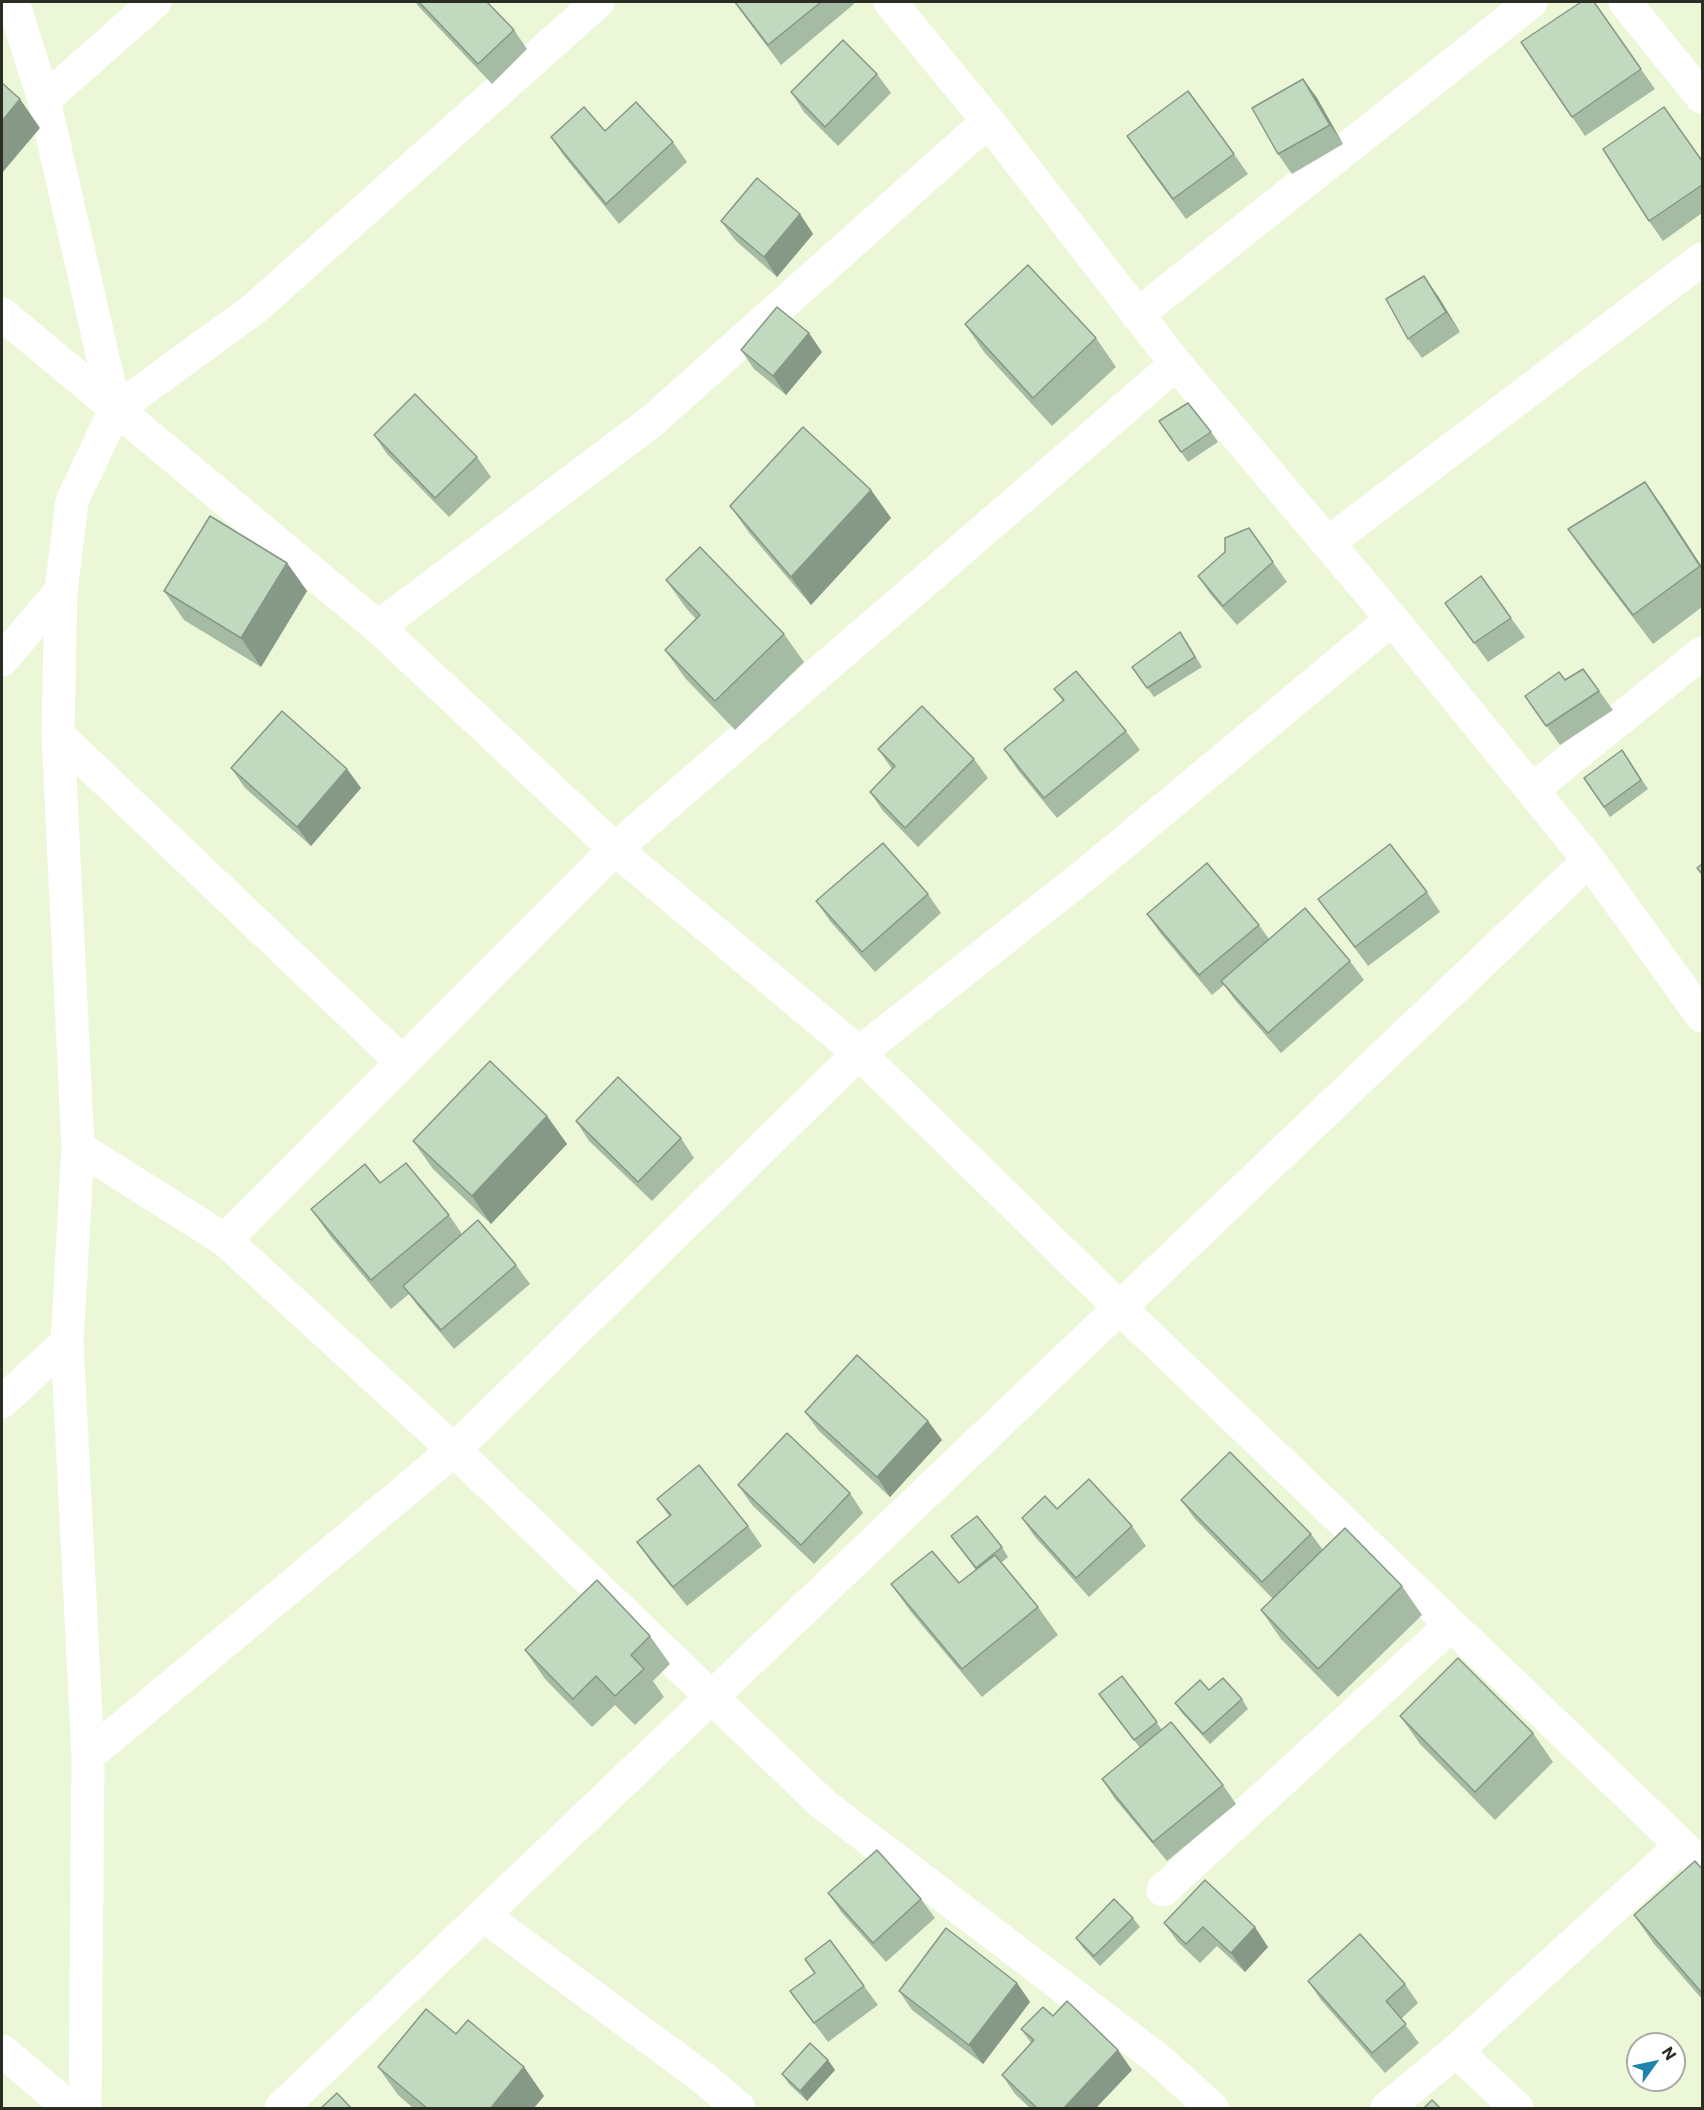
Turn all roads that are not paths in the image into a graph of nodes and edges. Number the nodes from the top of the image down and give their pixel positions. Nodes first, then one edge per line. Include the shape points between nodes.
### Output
1 (13, 2) edge
2 (154, 2) edge
3 (598, 2) edge
4 (890, 2) edge
5 (1530, 2) edge
6 (1625, 2) edge
7 (1702, 97) edge
8 (44, 100) junction
9 (988, 121) junction
10 (1702, 259) edge
11 (2, 315) edge
12 (1137, 315) junction
13 (1176, 364) junction
14 (115, 410) junction
15 (1328, 543) junction
16 (61, 591) junction
17 (1392, 619) junction
18 (378, 627) junction
19 (1702, 653) edge
20 (2, 660) edge
21 (58, 735) junction
22 (1532, 790) junction
23 (615, 849) junction
24 (1589, 860) junction
25 (1702, 1016) edge
26 (859, 1053) junction
27 (402, 1062) junction
28 (78, 1147) junction
29 (225, 1240) junction
30 (1120, 1308) junction
31 (67, 1342) junction
32 (2, 1402) edge
33 (454, 1450) junction
34 (1450, 1626) junction
35 (713, 1697) junction
36 (87, 1756) junction
37 (1692, 1855) edge
38 (1163, 1890) dead end
39 (484, 1916) junction
40 (2, 2051) edge
41 (1455, 2051) junction
42 (70, 2109) edge
43 (85, 2109) edge
44 (281, 2109) edge
45 (739, 2109) edge
46 (1212, 2109) edge
47 (1387, 2109) edge
48 (1518, 2109) edge

1 - 8 street
2 - 8 street
3 - 14 street via 254,309
4 - 9 street
5 - 12 street
6 - 7 street
8 - 14 street
9 - 12 street
9 - 18 street via 652,421
10 - 15 street
11 - 14 street
12 - 13 street
13 - 15 street
13 - 23 street
14 - 16 street via 72,501
14 - 18 street
15 - 17 street
16 - 20 street
16 - 21 street
17 - 22 street
17 - 26 street via 1091,870
18 - 23 street
19 - 22 street
21 - 27 street
21 - 28 street
22 - 24 street
23 - 26 street
23 - 27 street
24 - 25 street
24 - 30 street
26 - 30 street
26 - 33 street
27 - 29 street
28 - 29 street
28 - 31 street
29 - 33 street
30 - 34 street
30 - 35 street
31 - 32 street
31 - 36 street
33 - 35 street
33 - 36 street
34 - 37 street
34 - 38 street
35 - 39 street
35 - 46 street via 823,1804 1159,2060
36 - 43 street
37 - 41 street
39 - 44 street
39 - 45 street via 657,2043
40 - 42 street
41 - 47 street
41 - 48 street

